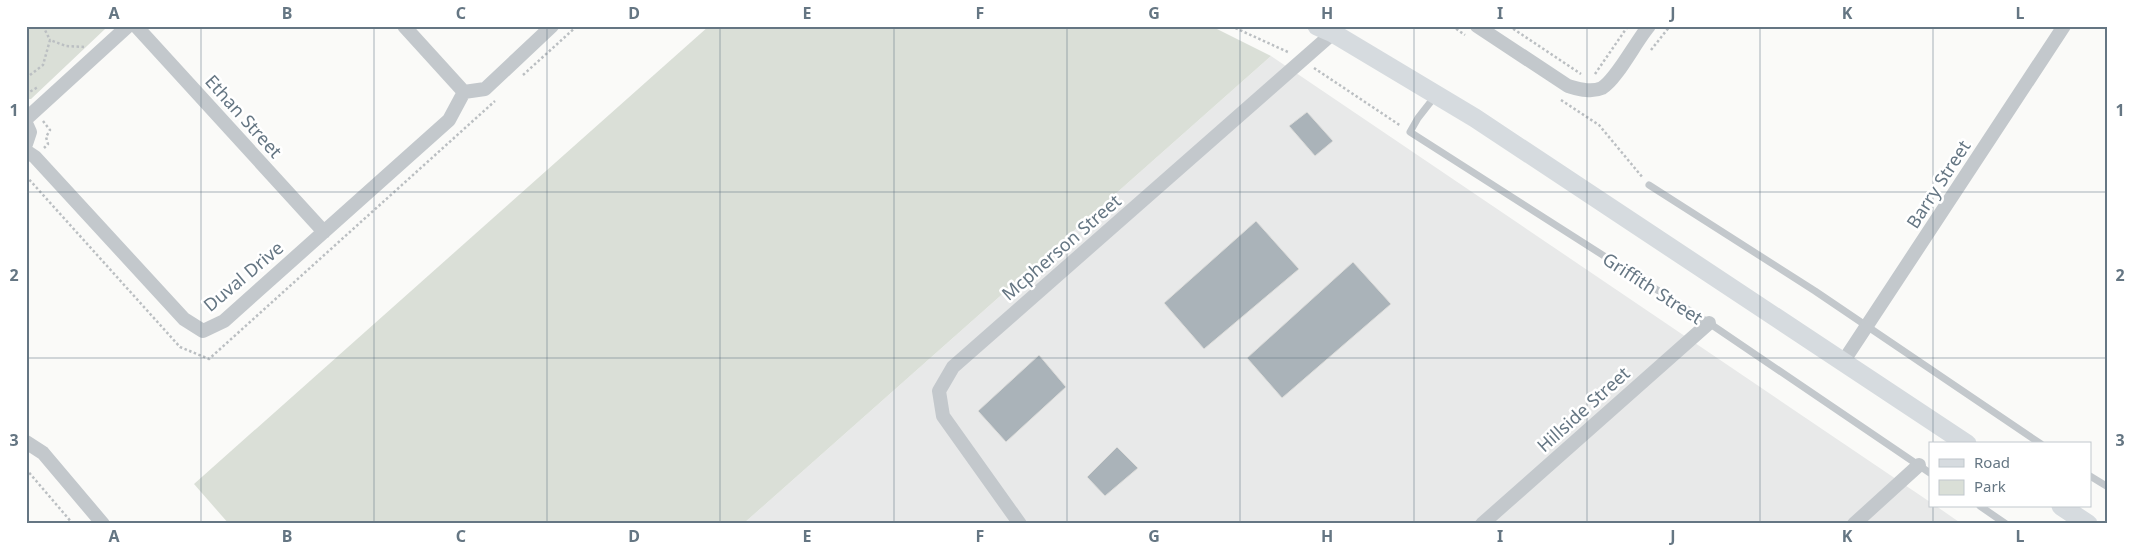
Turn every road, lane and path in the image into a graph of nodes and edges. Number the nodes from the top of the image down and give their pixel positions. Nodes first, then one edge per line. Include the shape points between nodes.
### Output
1 (43, 26) edge
2 (128, 26) edge
3 (136, 26) edge
4 (404, 26) edge
5 (552, 26) edge
6 (1231, 26) edge
7 (1477, 26) edge
8 (1509, 26) edge
9 (1628, 26) edge
10 (1649, 26) edge
11 (2064, 26) edge
12 (1325, 30) edge
13 (50, 40) junction
14 (84, 47) dead end
15 (1304, 59) junction
16 (26, 78) edge
17 (464, 92) junction
18 (1436, 95) junction
19 (26, 121) edge
20 (1599, 125) dead end
21 (1410, 132) junction
22 (26, 144) edge
23 (26, 151) edge
24 (1649, 184) joint
25 (324, 232) junction
26 (1708, 323) junction
27 (1867, 326) junction
28 (1843, 362) junction
29 (26, 442) edge
30 (1964, 442) edge
31 (2038, 442) edge
32 (26, 469) edge
33 (1925, 469) edge
34 (2092, 477) edge
35 (2108, 487) edge
36 (1983, 508) edge
37 (2064, 508) edge
38 (74, 524) edge
39 (103, 524) edge
40 (1020, 524) edge
41 (1482, 524) edge
42 (1854, 524) edge
43 (2006, 524) edge
44 (2088, 524) edge

1 - 13 path
2 - 19 street
3 - 25 street, Ethan Street
4 - 17 street
5 - 17 street via 486,89
6 - 15 path
7 - 10 street via 1562,83 1592,91 1602,88 1613,78
8 - 9 path via 1587,78 1595,74
11 - 27 street, Barry Street
12 - 15 street, Mcpherson Street
12 - 18 street
13 - 14 path via 71,47
13 - 16 path via 43,65
15 - 21 path via 1322,75
15 - 40 street, Mcpherson Street via 953,367 939,392 943,416
17 - 25 street, Duval Drive via 448,120
18 - 21 lane
18 - 28 street
19 - 22 street via 30,132
20 - 24 path
21 - 26 lane, Griffith Street
23 - 25 street, Duval Drive via 184,320 203,331 224,321
24 - 27 lane
26 - 33 lane, Griffith Street
26 - 41 street, Hillside Street
27 - 28 street, Barry Street
27 - 31 lane
28 - 30 street
29 - 39 street via 43,453
32 - 38 path
33 - 42 street
34 - 35 lane
36 - 43 lane
37 - 44 street

